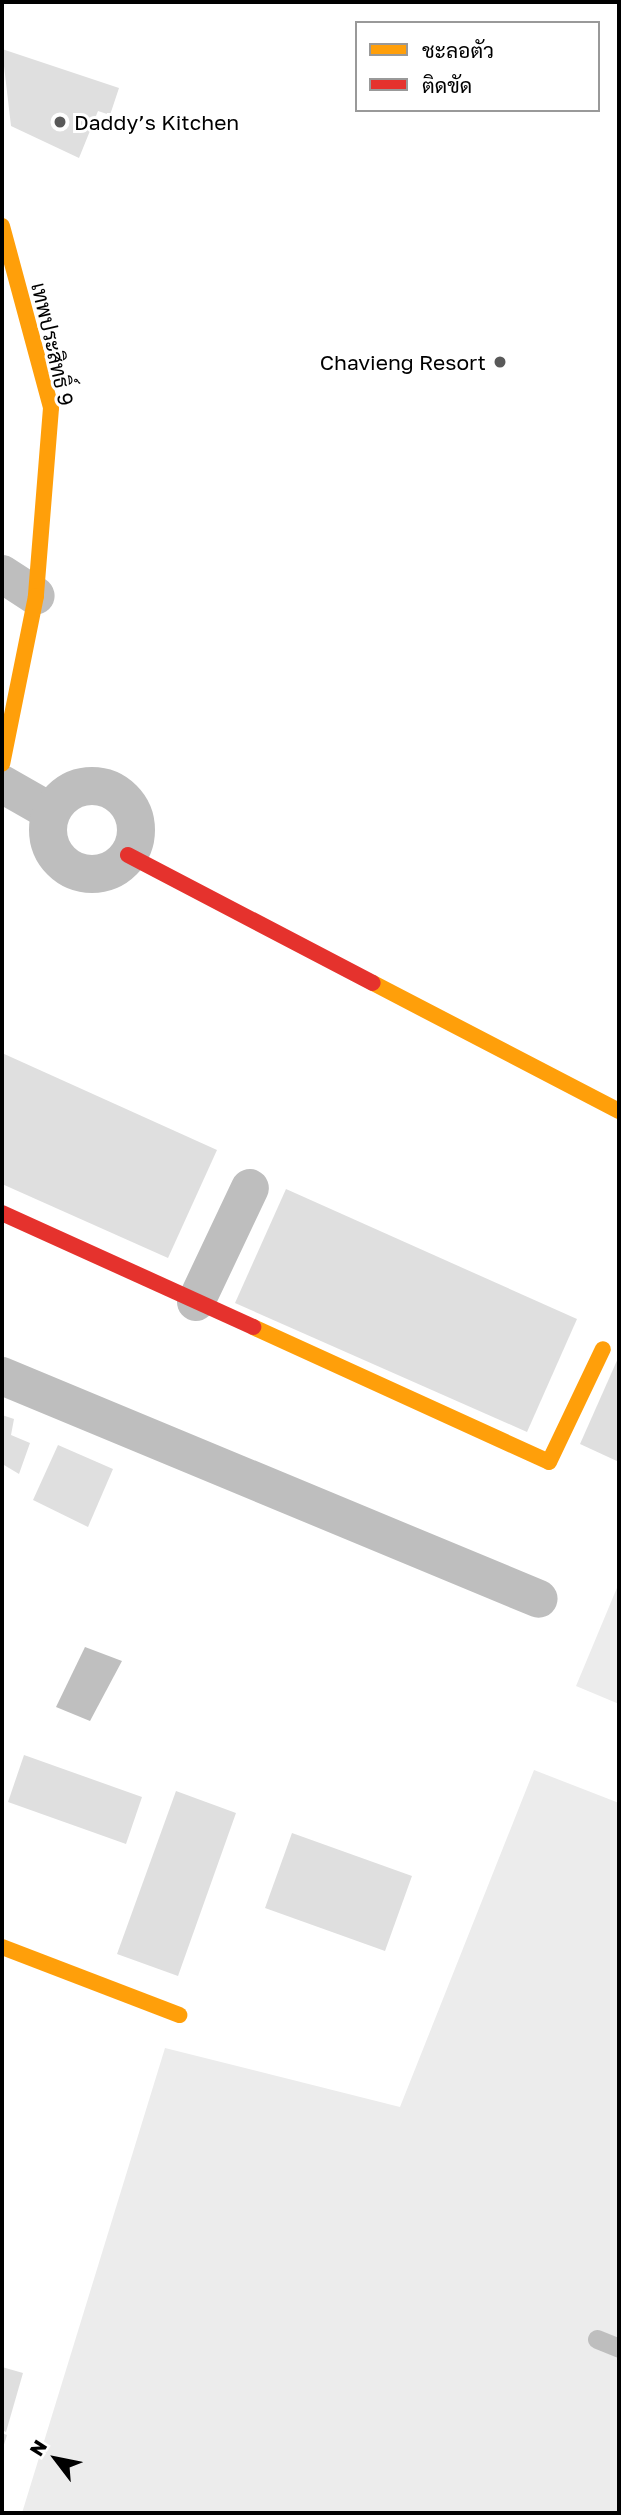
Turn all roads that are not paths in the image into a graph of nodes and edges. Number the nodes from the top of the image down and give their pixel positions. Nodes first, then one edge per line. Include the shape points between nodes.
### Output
1 (2, 226) edge
2 (2, 574) edge
3 (36, 596) junction
4 (9, 693) edge
5 (2, 764) edge
6 (2, 784) edge
7 (51, 812) junction
8 (128, 855) junction
9 (619, 1111) edge
10 (250, 1188) dead end
11 (2, 1213) edge
12 (196, 1302) junction
13 (603, 1349) dead end
14 (2, 1376) edge
15 (539, 1599) dead end
16 (2, 1947) edge
17 (179, 2015) dead end
18 (597, 2339) dead end
19 (619, 2348) edge

1 - 3 street, เทพประสิทธิ์ 9 via 51,408
2 - 3 street
3 - 4 street, เทพประสิทธิ์ 9
4 - 5 street, เทพประสิทธิ์ 9
6 - 7 street
7 - 8 street via 48,841 64,864 76,872 105,872
7 - 8 street via 70,791 99,786 113,790 133,812 135,834
8 - 9 street
10 - 12 street
11 - 12 street
12 - 13 street via 549,1462
14 - 15 street
16 - 17 street
18 - 19 lane

